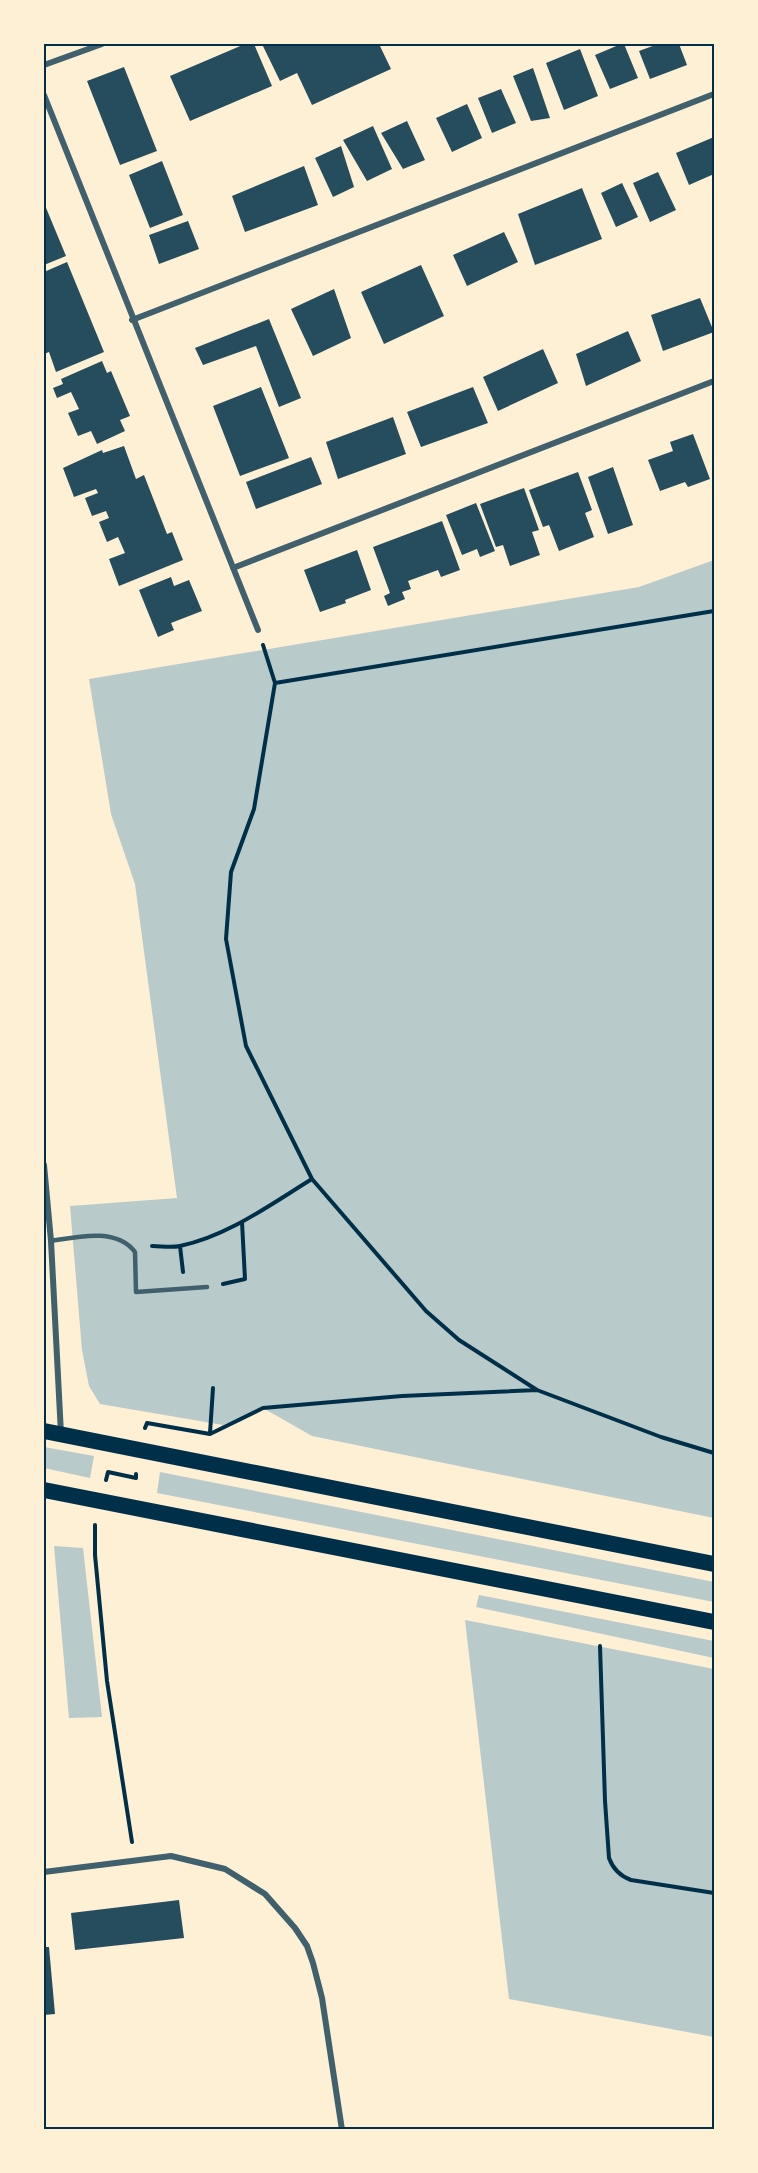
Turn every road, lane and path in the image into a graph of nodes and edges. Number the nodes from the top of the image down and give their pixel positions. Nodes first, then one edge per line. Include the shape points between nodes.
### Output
1 (102, 44) edge
2 (44, 65) edge
3 (714, 94) edge
4 (44, 95) edge
5 (132, 320) junction
6 (714, 381) edge
7 (233, 568) junction
8 (714, 611) edge
9 (258, 630) joint
10 (275, 683) junction
11 (44, 1164) edge
12 (312, 1179) junction
13 (242, 1222) junction
14 (51, 1241) junction
15 (130, 1245) junction
16 (180, 1246) junction
17 (207, 1287) joint
18 (186, 1288) junction
19 (213, 1388) dead end
20 (537, 1390) junction
21 (147, 1423) dead end
22 (44, 1431) edge
23 (210, 1434) junction
24 (61, 1435) junction
25 (714, 1453) edge
26 (44, 1490) edge
27 (100, 1501) junction
28 (714, 1564) edge
29 (714, 1622) edge
30 (600, 1647) dead end
31 (135, 1860) junction
32 (44, 1872) edge
33 (714, 1893) edge
34 (342, 2130) edge

1 - 2 street
3 - 5 street
4 - 5 street
5 - 7 street
6 - 7 street
7 - 9 street
8 - 10 path
9 - 10 path
10 - 12 path via 254,809 231,872 226,939 246,1046
11 - 14 street
12 - 13 path
12 - 20 path via 426,1311 459,1340
13 - 16 path
13 - 17 path via 245,1279
14 - 15 lane via 92,1236 110,1237
14 - 24 street
15 - 16 path
15 - 18 lane via 136,1259 136,1292
16 - 18 path
17 - 18 lane
19 - 23 path
20 - 23 path via 262,1408
20 - 25 path
21 - 23 path
22 - 24 highway
24 - 28 highway
26 - 27 highway
27 - 29 highway
27 - 31 path via 94,1530 107,1681
30 - 33 path via 605,1801 612,1865 631,1880
31 - 32 street
31 - 34 street via 171,1856 225,1869 265,1894 295,1928 310,1954 320,1985

